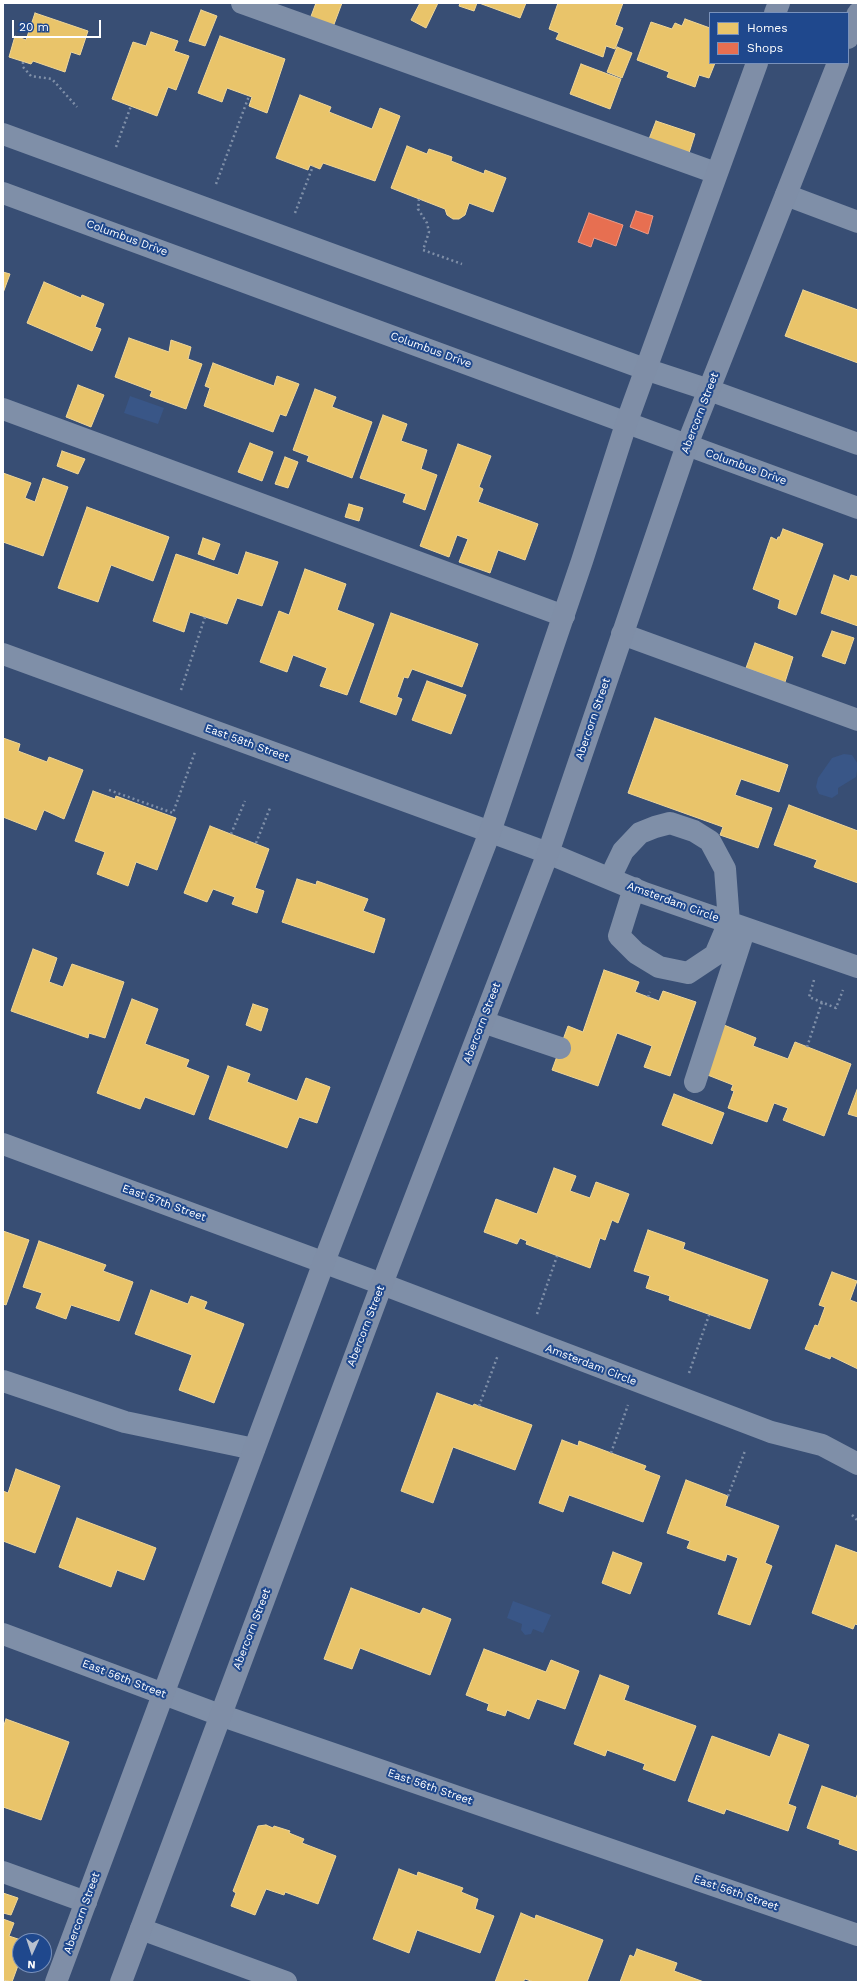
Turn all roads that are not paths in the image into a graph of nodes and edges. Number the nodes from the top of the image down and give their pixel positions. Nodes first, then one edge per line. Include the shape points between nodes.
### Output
1 (242, 3) edge
2 (858, 13) edge
3 (849, 36) edge
4 (757, 64) edge
5 (838, 64) edge
6 (3, 134) edge
7 (716, 173) junction
8 (3, 193) edge
9 (786, 195) junction
10 (858, 222) edge
11 (645, 369) junction
12 (709, 390) junction
13 (3, 409) edge
14 (627, 421) junction
15 (858, 444) edge
16 (687, 445) junction
17 (858, 508) edge
18 (564, 616) junction
19 (622, 634) junction
20 (3, 654) edge
21 (858, 720) edge
22 (490, 832) junction
23 (548, 853) junction
24 (610, 878) junction
25 (634, 888) junction
26 (737, 925) junction
27 (858, 968) edge
28 (483, 1022) junction
29 (560, 1048) dead end
30 (695, 1082) dead end
31 (3, 1144) edge
32 (324, 1262) junction
33 (382, 1284) junction
34 (3, 1381) edge
35 (254, 1449) junction
36 (858, 1464) edge
37 (3, 1634) edge
38 (162, 1694) junction
39 (220, 1715) junction
40 (3, 1872) edge
41 (86, 1902) junction
42 (141, 1929) junction
43 (858, 1935) edge
44 (56, 1982) edge
45 (121, 1982) edge
46 (286, 1982) edge

1 - 7 street
2 - 3 main road
4 - 7 main road, Abercorn Street
5 - 9 main road, Abercorn Street
6 - 11 street
7 - 11 main road, Abercorn Street
8 - 14 street, Columbus Drive
9 - 10 street
9 - 12 main road, Abercorn Street
11 - 12 street
11 - 14 main road, Abercorn Street
12 - 15 street
12 - 16 main road, Abercorn Street
13 - 18 street
14 - 16 street, Columbus Drive
14 - 18 main road, Abercorn Street
16 - 17 street, Columbus Drive
16 - 19 main road, Abercorn Street
18 - 22 main road, Abercorn Street
19 - 21 street
19 - 23 main road, Abercorn Street
20 - 22 street, East 58th Street
22 - 23 street, Amsterdam Circle
22 - 32 main road, Abercorn Street
23 - 24 street, Amsterdam Circle
23 - 28 main road, Abercorn Street
24 - 25 street, Amsterdam Circle
24 - 26 street via 623,851 640,833 670,823 694,831 710,841 725,868
25 - 26 street, Amsterdam Circle
25 - 26 street via 619,936 636,952 659,967 688,973 714,955
26 - 27 street, Amsterdam Circle
26 - 30 street
28 - 29 street
28 - 33 main road, Abercorn Street
31 - 32 street, East 57th Street
32 - 33 street, Amsterdam Circle
32 - 35 main road, Abercorn Street
33 - 36 street, Amsterdam Circle via 754,1426 822,1446
33 - 39 main road, Abercorn Street
34 - 35 street via 125,1422
35 - 38 main road, Abercorn Street
37 - 38 street, East 56th Street
38 - 39 street, East 56th Street
38 - 41 main road, Abercorn Street
39 - 42 main road, Abercorn Street
39 - 43 street, East 56th Street
40 - 41 street
41 - 44 main road, Abercorn Street
42 - 45 main road, Abercorn Street
42 - 46 street

